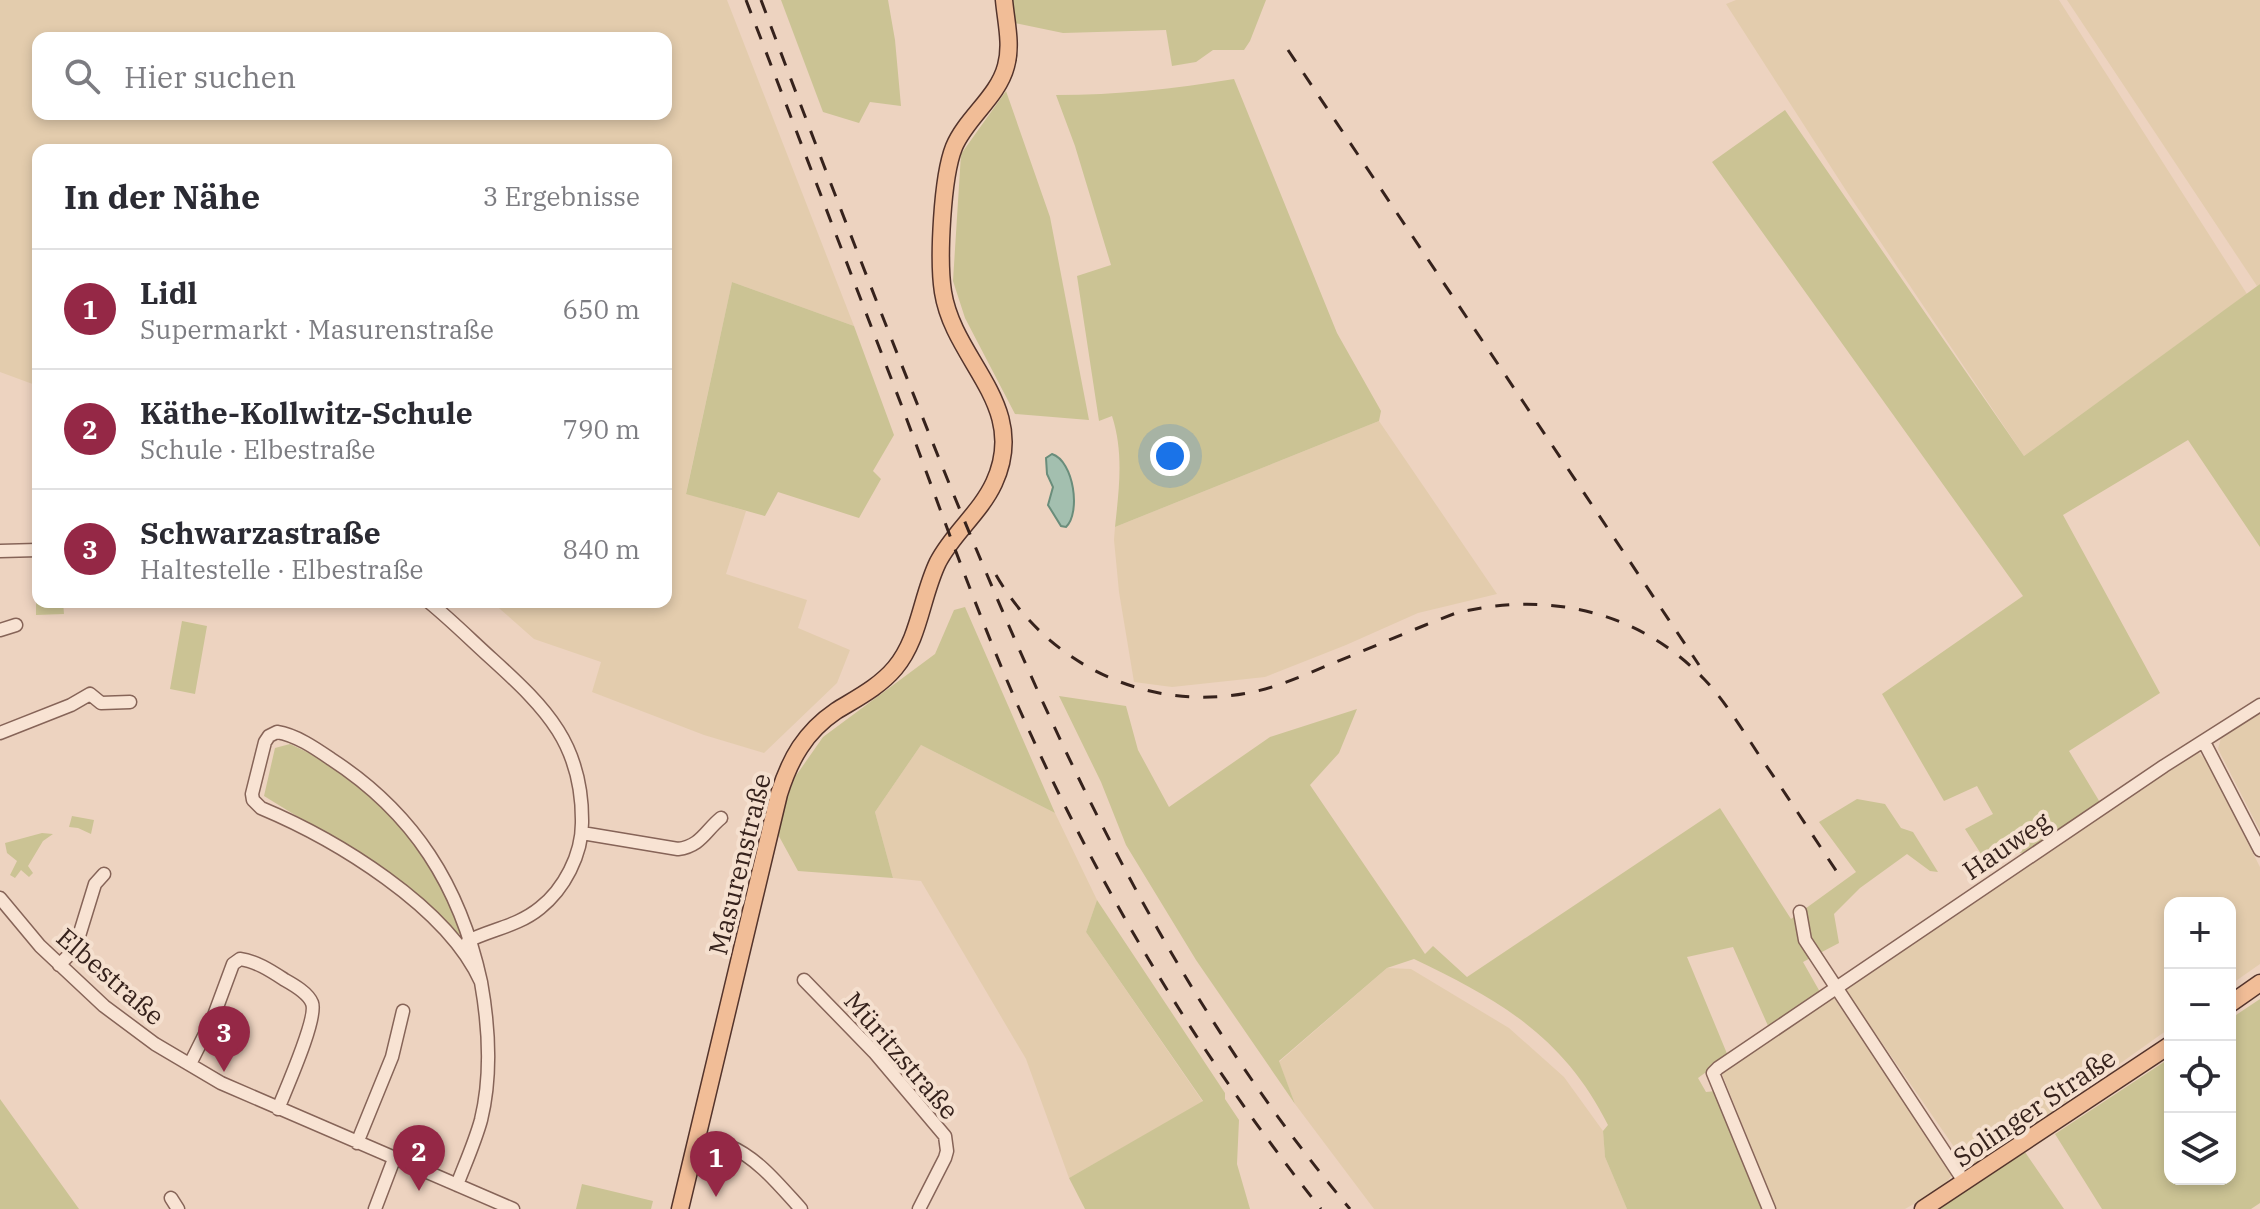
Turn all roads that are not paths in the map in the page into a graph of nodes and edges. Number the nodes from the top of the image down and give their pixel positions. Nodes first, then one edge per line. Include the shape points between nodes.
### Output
1 (1004, 0) edge
2 (32, 550) edge
3 (0, 551) edge
4 (436, 608) edge
5 (16, 625) dead end
6 (0, 630) edge
7 (130, 702) dead end
8 (2260, 705) edge
9 (0, 733) edge
10 (2204, 742) junction
11 (721, 818) dead end
12 (582, 833) junction
13 (2260, 850) edge
14 (104, 874) dead end
15 (0, 898) edge
16 (1800, 912) dead end
17 (472, 939) junction
18 (458, 946) junction
19 (59, 965) junction
20 (804, 980) dead end
21 (481, 982) junction
22 (2260, 983) edge
23 (1833, 987) junction
24 (2236, 1000) edge
25 (403, 1011) dead end
26 (2164, 1049) edge
27 (190, 1064) junction
28 (278, 1109) junction
29 (357, 1143) junction
30 (729, 1146) dead end
31 (394, 1159) junction
32 (1965, 1183) junction
33 (457, 1185) junction
34 (375, 1209) edge
35 (513, 1209) edge
36 (680, 1209) edge
37 (801, 1209) edge
38 (919, 1209) edge
39 (1769, 1209) edge
40 (1923, 1209) edge

1 - 36 main road, Masurenstraße via 1006,69 958,138 948,174 941,259 943,291 958,336 997,405 1003,431 1000,467 986,500 941,557 913,637 896,667 823,721 793,757 779,794
2 - 3 street
4 - 12 street via 550,716 580,781
5 - 6 street
7 - 9 street via 101,703 90,694
8 - 10 street, Hauweg
10 - 13 street
10 - 23 street, Hauweg
11 - 12 street via 697,843 678,849
12 - 17 street via 565,878 546,903 515,924
14 - 19 street via 95,884 75,949
15 - 19 street, Elbestraße
16 - 23 street via 1805,940
17 - 18 street
17 - 18 street via 441,873 386,800 314,747 285,733 269,736 253,800 363,861 416,903
17 - 21 street
18 - 21 street
19 - 27 street, Elbestraße via 137,1031
20 - 38 street, Müritzstraße via 945,1136 945,1158
21 - 33 street via 487,1081 481,1120
22 - 24 main road
23 - 32 street
23 - 39 street, Hauweg via 1713,1073
25 - 29 street via 392,1057
26 - 32 main road, Solinger Straße
27 - 28 street, Elbestraße
27 - 28 street via 233,964 240,959 257,964 312,1002 308,1031
28 - 29 street, Elbestraße
29 - 31 street, Elbestraße
30 - 37 street via 768,1174
31 - 33 street, Elbestraße
31 - 34 street
32 - 40 main road, Solinger Straße
33 - 35 street, Elbestraße

